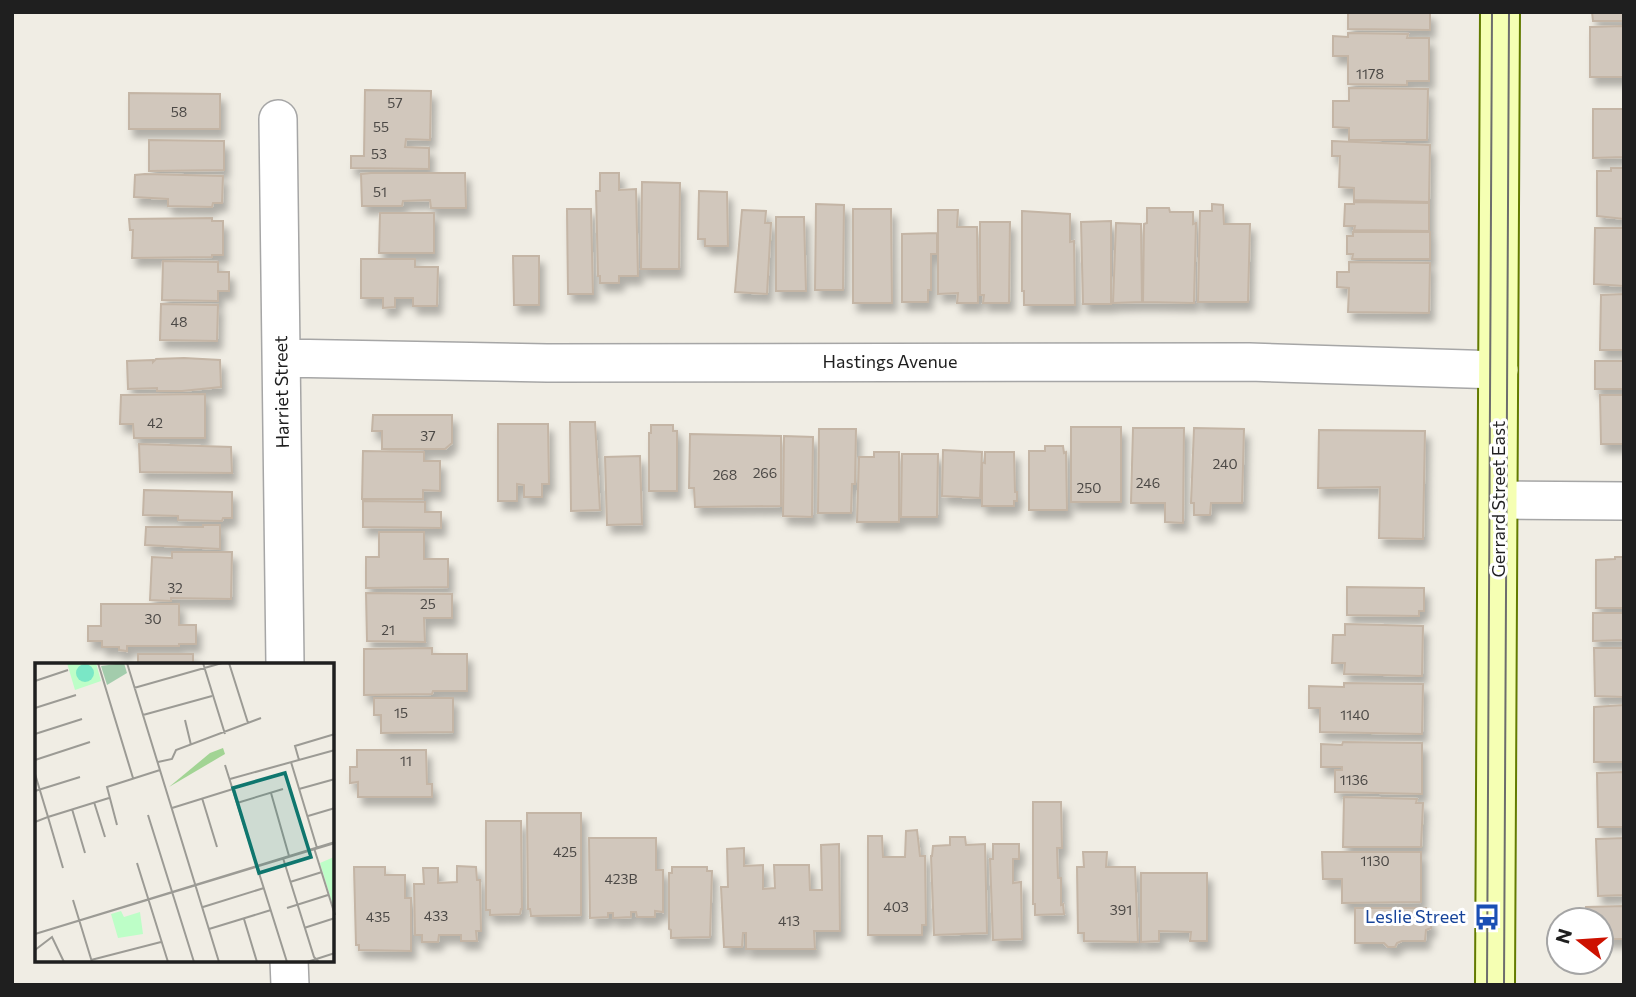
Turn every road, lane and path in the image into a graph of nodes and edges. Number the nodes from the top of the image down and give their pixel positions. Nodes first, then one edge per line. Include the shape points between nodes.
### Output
1 (1500, 12) edge
2 (278, 119) dead end
3 (282, 359) junction
4 (1499, 369) junction
5 (1499, 500) junction
6 (1624, 501) edge
7 (285, 663) edge
8 (289, 962) edge
9 (290, 985) edge
10 (1495, 985) edge

1 - 4 main road, Gerrard Street East
2 - 3 street, Harriet Street
3 - 4 street, Hastings Avenue via 1249,362
3 - 7 street, Harriet Street
4 - 5 main road, Gerrard Street East
5 - 6 street
5 - 10 main road, Gerrard Street East
8 - 9 street

